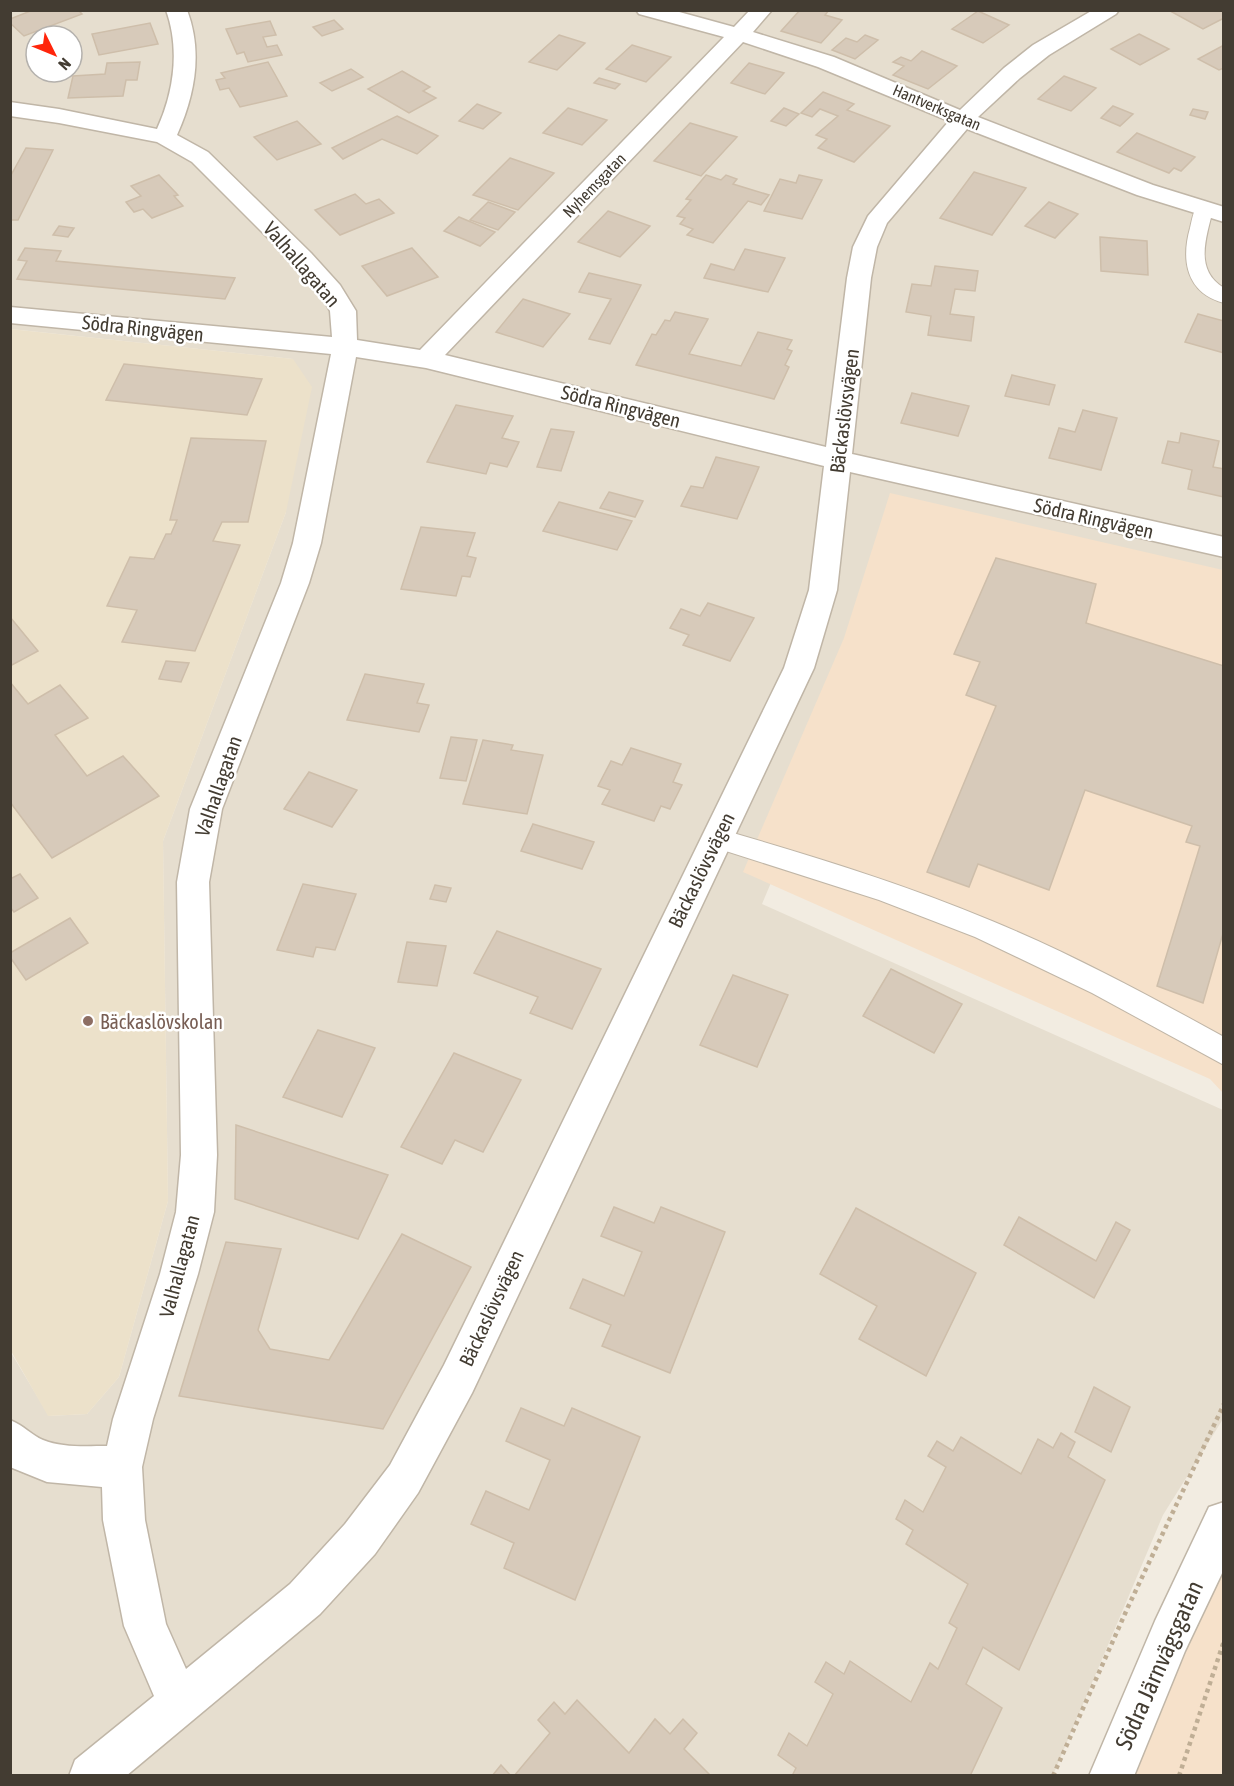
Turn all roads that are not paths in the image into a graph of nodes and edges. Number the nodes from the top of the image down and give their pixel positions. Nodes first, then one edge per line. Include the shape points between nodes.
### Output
1 (176, 10) edge
2 (646, 10) edge
3 (762, 10) edge
4 (1109, 10) edge
5 (739, 34) junction
6 (10, 109) edge
7 (963, 119) junction
8 (164, 137) junction
9 (1214, 212) edge
10 (1224, 297) edge
11 (10, 315) edge
12 (345, 347) junction
13 (426, 359) junction
14 (839, 460) junction
15 (1224, 547) edge
16 (716, 838) junction
17 (1224, 1053) edge
18 (10, 1440) edge
19 (122, 1467) junction
20 (1224, 1522) edge
21 (179, 1702) junction
22 (91, 1776) edge
23 (1111, 1776) edge

1 - 8 street via 185,36 184,57 179,101
2 - 5 street, Hantverksgatan
3 - 5 street, Nyhemsgatan
4 - 7 street, Bäckaslövsvägen via 1041,50
5 - 7 street, Hantverksgatan via 826,62
5 - 13 street, Nyhemsgatan
6 - 8 street, Valhallagatan
7 - 9 street, Hantverksgatan via 1145,190
7 - 14 street, Bäckaslövsvägen via 876,220 865,248
8 - 12 street, Valhallagatan via 214,168 331,291 343,311
9 - 10 lane via 1193,251 1202,282
11 - 12 street, Södra Ringvägen
12 - 13 street, Södra Ringvägen
12 - 19 street, Valhallagatan via 308,543 206,809 198,846 193,882 199,1155 195,1212
13 - 14 street, Södra Ringvägen
14 - 15 street, Södra Ringvägen
14 - 16 street, Bäckaslövsvägen via 823,590 814,625 799,668
16 - 17 lane via 847,877 984,929 1119,993
16 - 21 street, Bäckaslövsvägen via 458,1379 405,1479 360,1539 305,1599
18 - 19 street via 36,1459 74,1466
19 - 21 street, Valhallagatan via 124,1520 146,1626
20 - 23 street, Södra Järnvägsgatan
21 - 22 street, Bäckaslövsvägen

